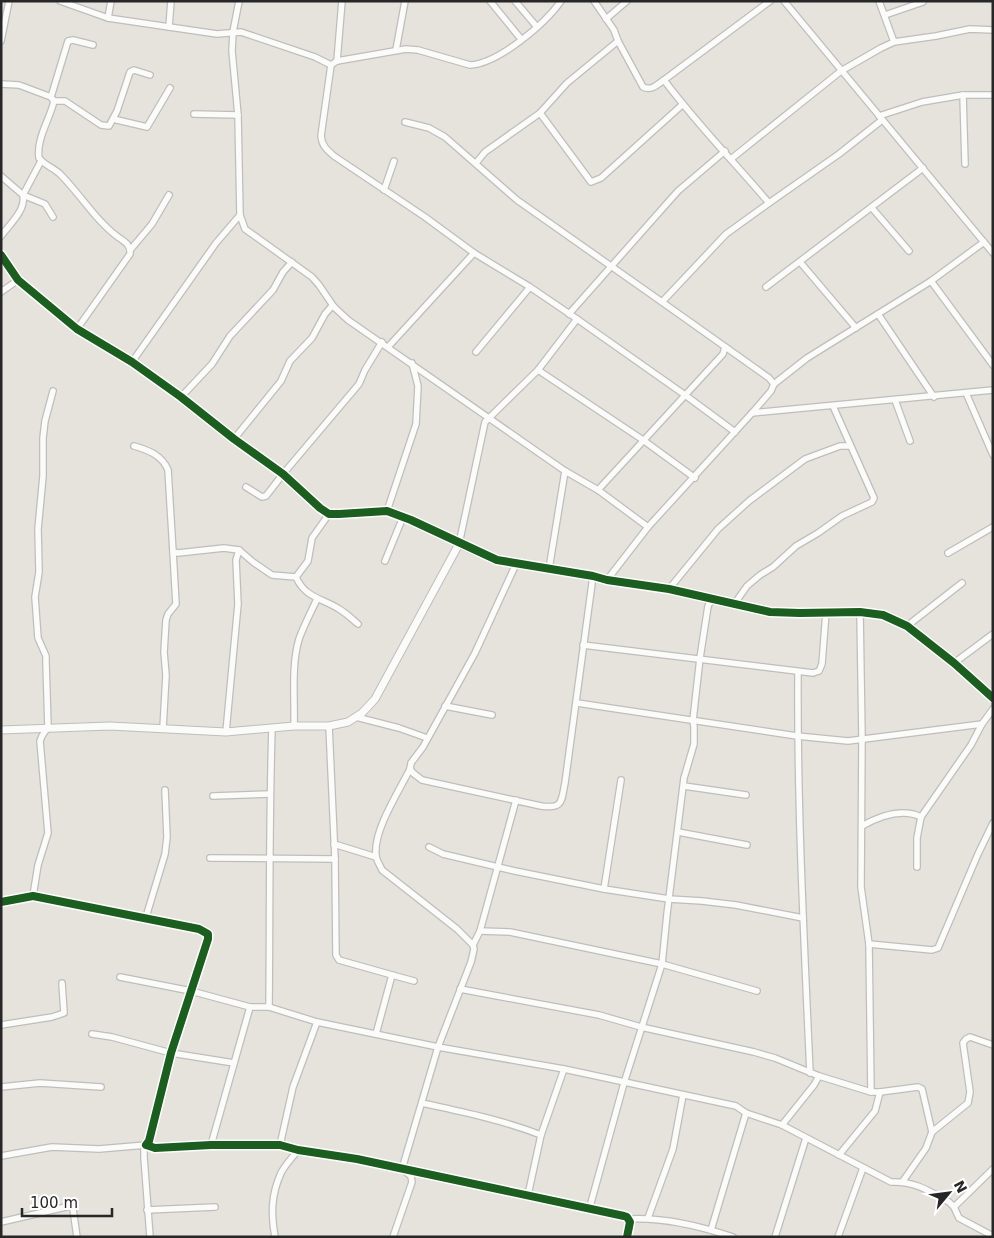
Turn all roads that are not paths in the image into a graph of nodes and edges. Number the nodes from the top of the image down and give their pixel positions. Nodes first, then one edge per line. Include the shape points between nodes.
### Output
1 (9, 1) edge
2 (60, 1) edge
3 (111, 1) edge
4 (171, 1) edge
5 (239, 1) edge
6 (342, 1) edge
7 (405, 1) edge
8 (490, 1) edge
9 (515, 1) edge
10 (561, 1) edge
11 (594, 1) edge
12 (626, 1) edge
13 (770, 1) edge
14 (784, 1) edge
15 (879, 1) edge
16 (923, 2) edge
17 (885, 15) junction
18 (108, 18) junction
19 (606, 19) junction
20 (169, 27) junction
21 (537, 27) junction
22 (993, 30) edge
23 (233, 32) junction
24 (521, 39) junction
25 (1, 41) edge
26 (618, 41) junction
27 (894, 42) junction
28 (93, 45) dead end
29 (396, 50) junction
30 (334, 63) junction
31 (842, 71) junction
32 (150, 75) dead end
33 (664, 80) junction
34 (1, 84) edge
35 (170, 88) dead end
36 (963, 95) junction
37 (993, 95) edge
38 (52, 99) junction
39 (682, 105) junction
40 (540, 113) junction
41 (194, 114) dead end
42 (238, 115) junction
43 (881, 118) junction
44 (113, 119) junction
45 (405, 122) dead end
46 (725, 151) junction
47 (731, 158) junction
48 (42, 161) junction
49 (394, 161) dead end
50 (476, 163) junction
51 (965, 164) dead end
52 (923, 168) junction
53 (1, 176) edge
54 (384, 190) junction
55 (22, 195) junction
56 (169, 195) dead end
57 (769, 203) junction
58 (872, 208) junction
59 (240, 215) junction
60 (53, 217) dead end
61 (1, 236) edge
62 (984, 242) junction
63 (131, 249) junction
64 (909, 251) dead end
65 (474, 253) junction
66 (993, 253) edge
67 (1, 254) edge
68 (292, 262) junction
69 (800, 262) junction
70 (612, 267) junction
71 (18, 280) junction
72 (931, 281) junction
73 (530, 287) junction
74 (766, 287) dead end
75 (1, 292) edge
76 (662, 302) junction
77 (333, 306) junction
78 (569, 314) junction
79 (878, 314) junction
80 (577, 319) junction
81 (856, 328) junction
82 (76, 329) junction
83 (382, 342) junction
84 (388, 347) junction
85 (725, 347) junction
86 (476, 352) dead end
87 (132, 362) junction
88 (412, 363) junction
89 (993, 365) edge
90 (538, 370) junction
91 (774, 384) junction
92 (993, 390) edge
93 (53, 391) dead end
94 (966, 393) junction
95 (685, 395) junction
96 (181, 397) junction
97 (934, 397) junction
98 (895, 400) junction
99 (833, 406) junction
100 (752, 413) junction
101 (489, 417) junction
102 (735, 432) junction
103 (234, 439) junction
104 (643, 440) junction
105 (910, 441) dead end
106 (134, 446) dead end
107 (850, 446) junction
108 (993, 454) edge
109 (565, 471) junction
110 (283, 474) junction
111 (695, 478) junction
112 (246, 486) dead end
113 (598, 490) junction
114 (387, 512) junction
115 (329, 514) junction
116 (403, 517) junction
117 (648, 527) junction
118 (993, 528) edge
119 (460, 544) junction
120 (239, 550) junction
121 (172, 552) junction
122 (948, 554) dead end
123 (385, 561) dead end
124 (516, 564) junction
125 (549, 570) junction
126 (593, 576) junction
127 (296, 577) junction
128 (607, 580) junction
129 (962, 583) dead end
130 (669, 589) junction
131 (316, 599) junction
132 (712, 599) junction
133 (735, 603) junction
134 (826, 612) junction
135 (860, 612) junction
136 (358, 624) dead end
137 (907, 626) junction
138 (993, 634) edge
139 (583, 645) junction
140 (700, 658) junction
141 (954, 663) junction
142 (798, 672) junction
143 (993, 698) edge
144 (577, 703) junction
145 (445, 706) junction
146 (993, 709) edge
147 (492, 715) dead end
148 (356, 717) junction
149 (692, 720) junction
150 (982, 724) junction
151 (294, 726) junction
152 (329, 726) junction
153 (48, 727) junction
154 (163, 728) junction
155 (272, 728) junction
156 (1, 730) edge
157 (226, 732) junction
158 (798, 736) junction
159 (427, 738) junction
160 (862, 738) junction
161 (410, 769) junction
162 (620, 780) dead end
163 (684, 786) junction
164 (165, 790) dead end
165 (270, 794) junction
166 (746, 795) dead end
167 (212, 796) dead end
168 (516, 800) junction
169 (921, 817) junction
170 (993, 824) edge
171 (862, 826) junction
172 (678, 832) junction
173 (334, 844) junction
174 (747, 845) dead end
175 (429, 847) dead end
176 (376, 857) junction
177 (210, 858) dead end
178 (271, 858) junction
179 (335, 859) junction
180 (497, 866) junction
181 (917, 867) dead end
182 (604, 888) junction
183 (34, 896) junction
184 (669, 899) junction
185 (1, 902) edge
186 (146, 917) junction
187 (803, 918) junction
188 (480, 932) junction
189 (869, 944) junction
190 (473, 945) junction
191 (662, 964) junction
192 (392, 975) junction
193 (120, 977) dead end
194 (414, 981) dead end
195 (62, 983) dead end
196 (460, 989) junction
197 (191, 991) junction
198 (757, 991) dead end
199 (250, 1007) junction
200 (269, 1007) junction
201 (317, 1022) junction
202 (1, 1025) edge
203 (641, 1027) junction
204 (92, 1034) dead end
205 (376, 1034) junction
206 (993, 1044) edge
207 (438, 1047) junction
208 (171, 1053) junction
209 (234, 1063) junction
210 (564, 1070) junction
211 (810, 1072) junction
212 (819, 1076) junction
213 (624, 1083) junction
214 (1, 1087) edge
215 (101, 1087) dead end
216 (871, 1092) junction
217 (880, 1092) junction
218 (683, 1095) junction
219 (422, 1103) junction
220 (746, 1114) junction
221 (782, 1125) junction
222 (932, 1132) junction
223 (541, 1135) junction
224 (806, 1138) junction
225 (146, 1145) junction
226 (211, 1145) junction
227 (280, 1145) junction
228 (298, 1150) junction
229 (839, 1155) junction
230 (1, 1156) edge
231 (402, 1168) junction
232 (863, 1168) junction
233 (993, 1169) edge
234 (903, 1181) junction
235 (528, 1195) junction
236 (954, 1206) junction
237 (214, 1207) dead end
238 (147, 1210) junction
239 (589, 1210) junction
240 (648, 1218) junction
241 (629, 1219) junction
242 (1, 1222) edge
243 (711, 1230) junction
244 (993, 1236) edge
245 (77, 1237) edge
246 (150, 1237) edge
247 (275, 1237) edge
248 (393, 1237) edge
249 (627, 1237) edge
250 (733, 1237) edge
251 (775, 1237) edge
252 (838, 1237) edge

1 - 25 street
2 - 18 street
3 - 18 street
4 - 20 street
5 - 23 street
6 - 30 street
7 - 29 street
8 - 24 street
9 - 21 street
10 - 21 street
11 - 19 street
12 - 19 street
13 - 33 street
14 - 31 street
15 - 17 street
16 - 17 street
17 - 27 street
18 - 20 street
19 - 26 street
20 - 23 street via 217,34
21 - 24 street
22 - 27 street via 970,29
23 - 30 street via 272,41
23 - 42 street
24 - 29 street via 496,57 478,64 418,50
26 - 33 street via 643,87 652,88
26 - 40 street via 567,83
27 - 31 street
28 - 38 street via 73,40 68,42
29 - 30 street
30 - 54 street via 322,142 334,156
31 - 43 street
31 - 47 street
32 - 44 street via 134,70 130,72
33 - 39 street
34 - 38 street via 19,85
35 - 44 street via 147,127
36 - 37 street
36 - 43 street via 922,102
36 - 51 street
38 - 44 street via 65,101 104,127
38 - 48 street via 39,151
39 - 40 street via 601,178 591,182
39 - 46 street
40 - 50 street via 485,152
41 - 42 street
42 - 59 street
43 - 52 street
43 - 57 street via 840,154
45 - 50 street via 429,128 445,137
46 - 47 street
46 - 70 street via 678,191
47 - 57 street
48 - 55 street
48 - 63 street via 58,172 107,229
49 - 54 street
50 - 70 street via 517,200
52 - 58 street
52 - 62 street
53 - 55 street
54 - 65 street
55 - 60 street via 44,204
55 - 61 street via 22,207
56 - 63 street via 152,224
57 - 76 street via 726,234
58 - 64 street
58 - 69 street
59 - 68 street via 245,229
59 - 87 street
62 - 66 street
62 - 72 street
63 - 82 street
65 - 73 street
65 - 84 street
67 - 71 street
68 - 77 street via 316,281
68 - 96 street via 273,290 230,336 212,364
69 - 74 street
69 - 81 street
70 - 76 street
70 - 78 street
71 - 75 street
71 - 82 street
72 - 79 street
72 - 89 street
73 - 78 street
73 - 86 street
76 - 85 street
77 - 83 street
77 - 103 street via 324,314 312,338 290,361 281,381
78 - 80 street
79 - 81 street
79 - 97 street
80 - 90 street
80 - 95 street
81 - 91 street via 807,358
82 - 87 street
83 - 84 street
83 - 110 street via 359,384
84 - 88 street
85 - 91 street
85 - 95 street via 723,354
87 - 96 street
88 - 101 street
88 - 114 street via 418,386 416,424
90 - 101 street
90 - 104 street
91 - 100 street
92 - 94 street
93 - 153 street via 43,438 44,476 35,597 38,638 46,656
94 - 97 street
94 - 108 street
95 - 102 street
95 - 104 street
96 - 103 street
97 - 98 street
98 - 99 street
98 - 105 street
99 - 100 street
99 - 107 street
100 - 102 street
101 - 109 street
101 - 119 street via 485,422
102 - 111 street
103 - 110 street
104 - 111 street
104 - 113 street
106 - 121 street via 149,451 166,464
107 - 130 street via 840,446 804,459 749,501 718,529
107 - 133 street via 873,495 872,502 842,516 796,546 747,586
109 - 113 street
109 - 125 street
110 - 112 street via 262,498
110 - 115 street
111 - 117 street
113 - 117 street
114 - 115 street
114 - 116 street
115 - 127 street via 312,538 308,561
116 - 119 street
116 - 123 street
117 - 128 street
118 - 122 street
119 - 124 street via 497,560
119 - 148 street via 375,699
120 - 121 street
120 - 127 street via 272,575
120 - 157 street via 236,560 238,604
121 - 154 street via 176,604 166,620
124 - 125 street
124 - 145 street via 475,653
125 - 126 street
126 - 128 street
126 - 139 street
127 - 131 street via 302,588
128 - 130 street
129 - 137 street
130 - 132 street
131 - 136 street via 340,610
131 - 151 street via 299,639
132 - 133 street
132 - 140 street
133 - 134 street via 770,612
134 - 135 street
134 - 142 street via 819,671
135 - 137 street via 883,615
135 - 160 street
137 - 141 street
138 - 141 street
139 - 140 street
139 - 144 street
140 - 142 street
140 - 149 street
141 - 143 street
142 - 158 street
144 - 149 street
144 - 168 street via 561,802 552,808
145 - 147 street
145 - 159 street
146 - 150 street
148 - 152 street
148 - 159 street
149 - 158 street
149 - 163 street via 694,744
150 - 160 street
150 - 169 street
151 - 152 street
151 - 155 street
152 - 173 street
153 - 154 street
153 - 156 street
153 - 183 street via 40,741 48,833 38,865
154 - 157 street
155 - 157 street
155 - 165 street
158 - 160 street via 848,741
158 - 187 street
159 - 161 street
160 - 171 street
161 - 168 street via 422,780
161 - 176 street via 384,821 376,845
162 - 182 street
163 - 166 street
163 - 172 street
164 - 186 street via 165,854
165 - 167 street
165 - 178 street
168 - 180 street
169 - 171 street via 892,814
169 - 181 street
170 - 189 street via 938,948
171 - 189 street via 861,887
172 - 174 street
172 - 184 street
173 - 176 street
173 - 179 street
175 - 180 street via 443,854
176 - 190 street via 382,870 444,917
177 - 178 street
178 - 179 street
178 - 200 street
179 - 192 street via 337,958
180 - 182 street
180 - 188 street
182 - 184 street
183 - 185 street
183 - 186 street
184 - 187 street via 727,904
184 - 191 street
186 - 197 street via 199,928 208,934
187 - 211 street
188 - 190 street
188 - 191 street via 510,932
189 - 216 street
190 - 196 street via 471,962
191 - 198 street
191 - 203 street
192 - 194 street
192 - 205 street
193 - 197 street
195 - 202 street via 64,1013
196 - 203 street via 599,1015
196 - 207 street
197 - 199 street
197 - 208 street
199 - 200 street
199 - 209 street
200 - 201 street
201 - 205 street
201 - 227 street via 293,1087
203 - 211 street via 775,1058
203 - 213 street
204 - 208 street
205 - 207 street
206 - 222 street via 970,1037 963,1043 970,1099
207 - 210 street
207 - 219 street
208 - 209 street
208 - 225 street
209 - 226 street
210 - 213 street
210 - 223 street
211 - 212 street
212 - 216 street
212 - 221 street
213 - 218 street
213 - 239 street
214 - 215 street via 40,1083
216 - 217 street
217 - 222 street via 913,1086 922,1089
217 - 229 street via 875,1111
218 - 220 street via 736,1106
218 - 240 street via 673,1149
219 - 223 street via 496,1120
219 - 231 street
220 - 221 street
220 - 243 street
221 - 224 street
222 - 234 street via 926,1148
223 - 235 street
224 - 229 street
224 - 251 street
225 - 226 street via 156,1148
225 - 230 street via 99,1149 52,1147
225 - 238 street
226 - 227 street
227 - 228 street
228 - 231 street
228 - 247 street via 281,1173 273,1200 271,1214
229 - 232 street
231 - 235 street
231 - 248 street via 411,1176 412,1182
232 - 234 street via 891,1182
232 - 252 street
233 - 236 street
234 - 236 street via 914,1183
235 - 239 street
236 - 244 street via 959,1218
237 - 238 street
238 - 246 street
239 - 241 street
240 - 241 street
240 - 243 street
241 - 249 street
242 - 245 street via 70,1206
243 - 250 street

